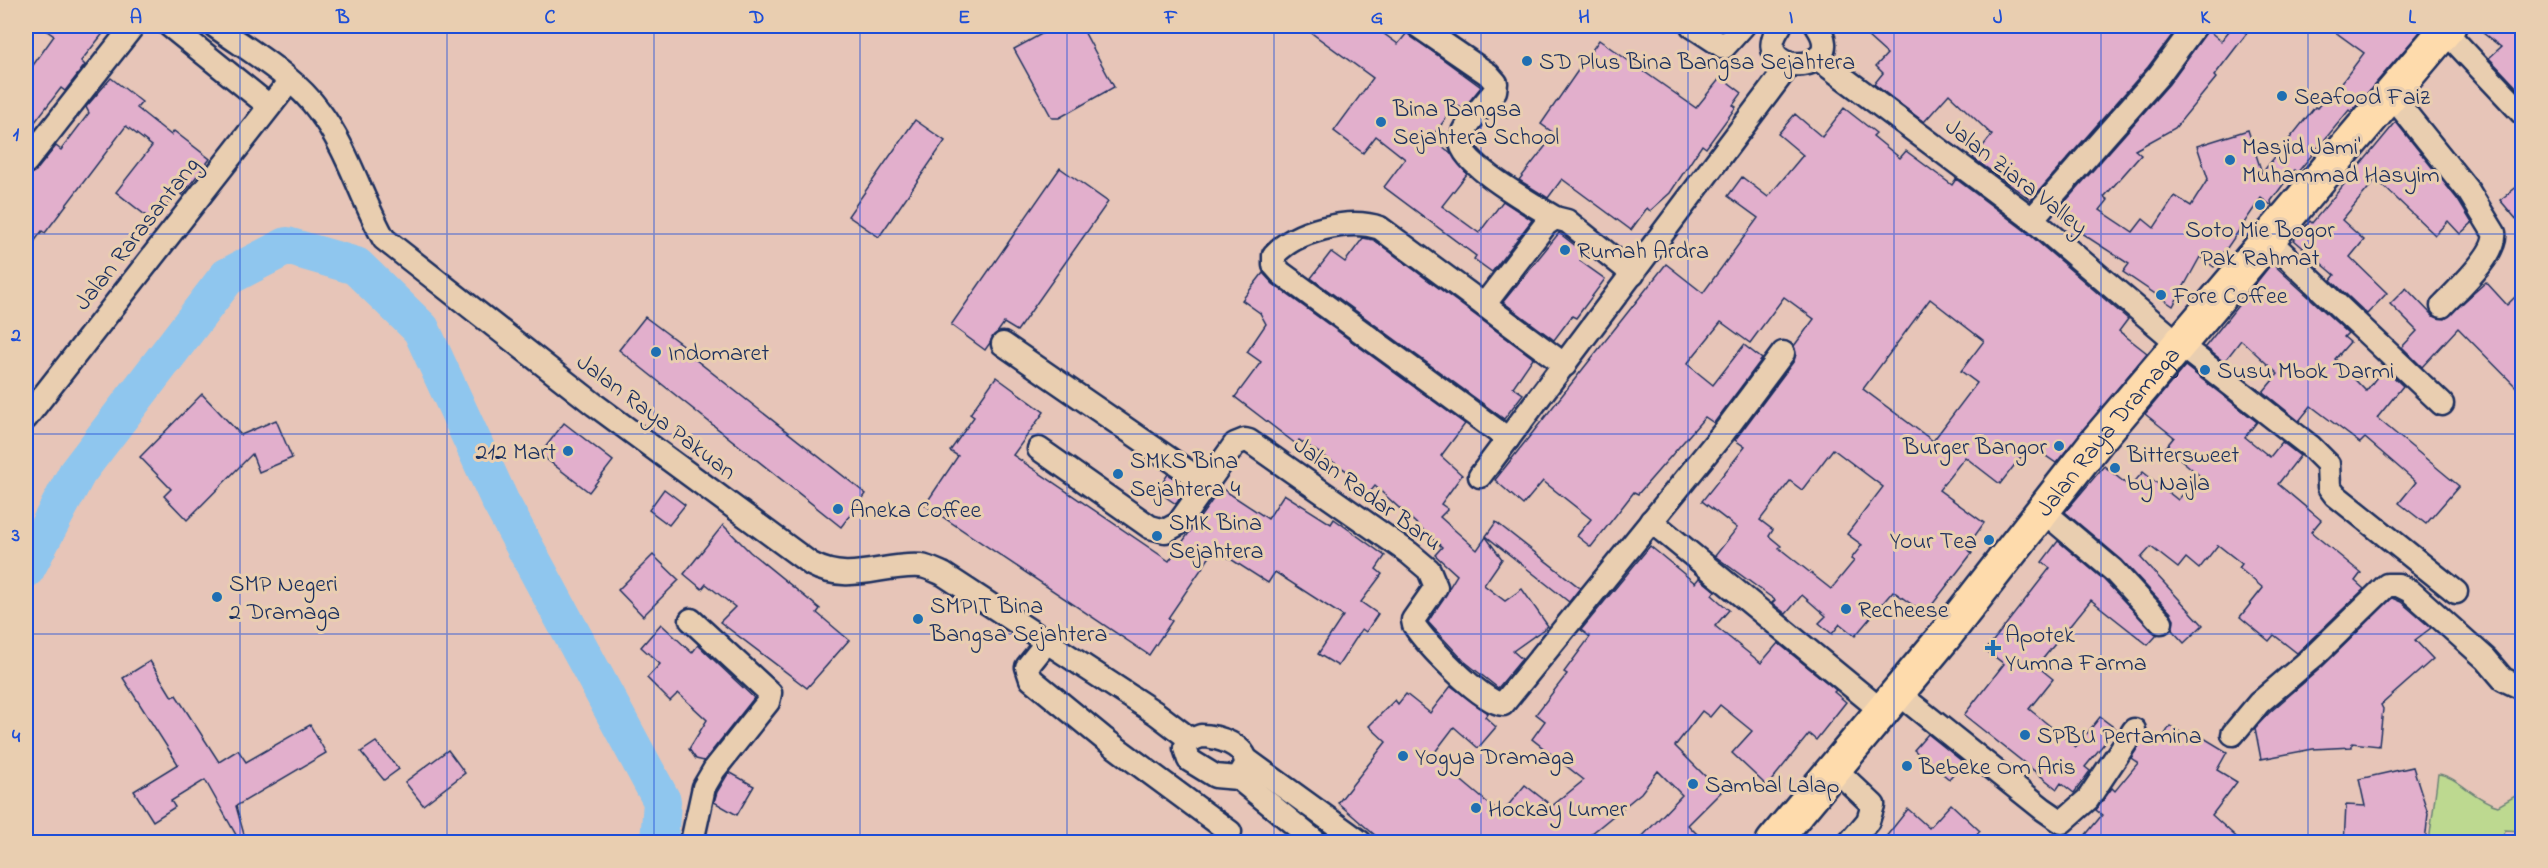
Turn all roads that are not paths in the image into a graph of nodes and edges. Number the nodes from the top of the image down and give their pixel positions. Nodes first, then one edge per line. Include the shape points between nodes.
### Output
1 (134, 26) edge
2 (170, 26) edge
3 (215, 26) edge
4 (1418, 26) edge
5 (1692, 26) edge
6 (1743, 26) edge
7 (1780, 26) edge
8 (1817, 26) edge
9 (2195, 26) edge
10 (2447, 28) edge
11 (1816, 58) junction
12 (1789, 65) junction
13 (289, 81) junction
14 (2392, 96) junction
15 (269, 106) junction
16 (2523, 113) edge
17 (26, 162) edge
18 (1555, 218) junction
19 (2032, 219) junction
20 (2269, 240) junction
21 (1633, 274) junction
22 (1485, 305) junction
23 (2442, 306) dead end
24 (1003, 344) dead end
25 (2179, 344) junction
26 (1783, 352) dead end
27 (1565, 365) junction
28 (2442, 404) dead end
29 (26, 418) edge
30 (1508, 439) junction
31 (1038, 449) dead end
32 (1480, 476) dead end
33 (1206, 484) junction
34 (2042, 510) junction
35 (1651, 521) junction
36 (2456, 592) dead end
37 (692, 620) dead end
38 (2161, 622) dead end
39 (1047, 642) junction
40 (2523, 688) edge
41 (1890, 702) junction
42 (2134, 730) dead end
43 (2233, 734) dead end
44 (1188, 744) junction
45 (1834, 768) junction
46 (1242, 769) junction
47 (1230, 832) dead end
48 (692, 843) edge
49 (1317, 843) edge
50 (1360, 843) edge
51 (1773, 843) edge
52 (1850, 843) edge

1 - 17 street
2 - 15 street
3 - 13 street, Jalan Raya Pakuan
4 - 18 street via 1496,83 1495,91 1460,141 1464,153
5 - 6 street via 1724,47
7 - 12 street via 1774,36 1774,48
8 - 11 street via 1823,44
9 - 19 street via 2159,75
10 - 14 highway, Jalan Raya Dramaga
10 - 16 street
11 - 12 street via 1803,66
11 - 19 street, Jalan Ziara Valley
12 - 21 street
13 - 15 street, Jalan Rarasantang
13 - 39 street, Jalan Raya Pakuan via 318,109 335,135 366,208 384,239 633,433 811,564 827,572 851,573 921,566 943,574
14 - 20 highway, Jalan Raya Dramaga
14 - 23 street via 2469,192 2494,232 2494,245
15 - 29 street, Jalan Rarasantang
18 - 21 street via 1567,221
18 - 22 street via 1546,224
19 - 25 street, Jalan Ziara Valley
20 - 25 highway, Jalan Raya Dramaga
20 - 28 street
21 - 27 street
22 - 27 street
22 - 30 street via 1373,226 1348,225 1308,233 1278,250 1273,260 1281,273
24 - 33 street
25 - 34 highway, Jalan Raya Dramaga
25 - 36 street, Jalan Ziara Valley via 2317,452 2328,464 2329,487 2335,495
26 - 35 street, Jalan Radar Baru
27 - 30 street
30 - 32 street
31 - 33 street, Jalan Radar Baru via 1157,530 1165,531 1178,524
33 - 35 street, Jalan Radar Baru via 1235,444 1249,441 1409,552 1429,570 1436,587 1413,620 1414,625 1442,659 1499,704 1506,702
34 - 38 street via 2113,570
34 - 41 highway, Jalan Raya Dramaga
35 - 41 street
37 - 48 street via 770,693 768,702 730,747 704,787
39 - 44 street, Jalan Raya Pakuan via 1157,714
39 - 47 street via 1027,667 1031,679
40 - 43 street via 2503,680 2486,659 2410,591 2386,585 2314,656 2259,703
41 - 42 street via 2062,822 2088,799
41 - 45 highway, Jalan Raya Dramaga
44 - 46 street via 1189,760 1215,777
44 - 46 street via 1201,736 1222,738 1240,751
45 - 51 highway, Jalan Raya Dramaga
45 - 52 street via 1873,805 1868,821
46 - 49 street
46 - 50 street

